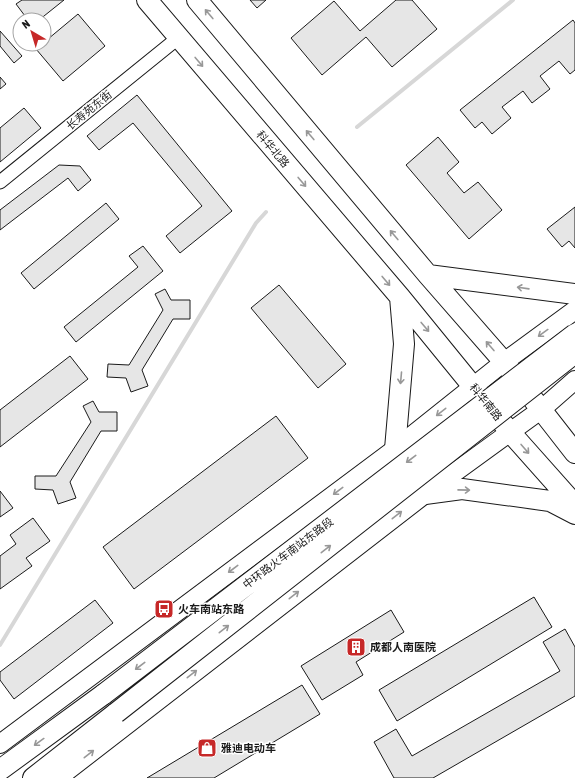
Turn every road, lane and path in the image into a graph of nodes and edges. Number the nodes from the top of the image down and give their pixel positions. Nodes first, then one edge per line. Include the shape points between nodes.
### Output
1 (147, 0) edge
2 (197, 0) edge
3 (178, 38) junction
4 (0, 182) edge
5 (428, 275) junction
6 (575, 294) edge
7 (400, 298) junction
8 (575, 310) edge
9 (575, 334) edge
10 (575, 353) edge
11 (504, 362) junction
12 (575, 380) edge
13 (474, 386) junction
14 (542, 409) junction
15 (510, 432) junction
16 (395, 449) junction
17 (575, 453) edge
18 (425, 494) junction
19 (575, 505) edge
20 (575, 514) edge
21 (0, 744) edge
22 (0, 770) edge
23 (33, 778) edge
24 (58, 778) edge

1 - 3 main road, 科华北路
5 -> 2 main road
3 - 4 street, 长寿苑东街
3 -> 7 main road, 科华北路
6 -> 5 main road
11 -> 5 main road
7 -> 13 main road, 科华南路
7 -> 16 main road via 404,344
8 -> 11 main road
9 -> 22 main road, 中环路火车南站东路段, bridge via 104,694
23 -> 10 main road, 中环路火车南站东路段, bridge
11 - 13 main road
11 - 14 main road
12 - 14 main road
13 - 15 main road, 科华南路
13 -> 16 main road
14 - 15 main road
14 - 17 main road
15 - 18 main road
15 -> 19 main road, 科华南路
16 -> 21 main road
18 -> 20 main road via 462,489 550,501
24 -> 18 main road

